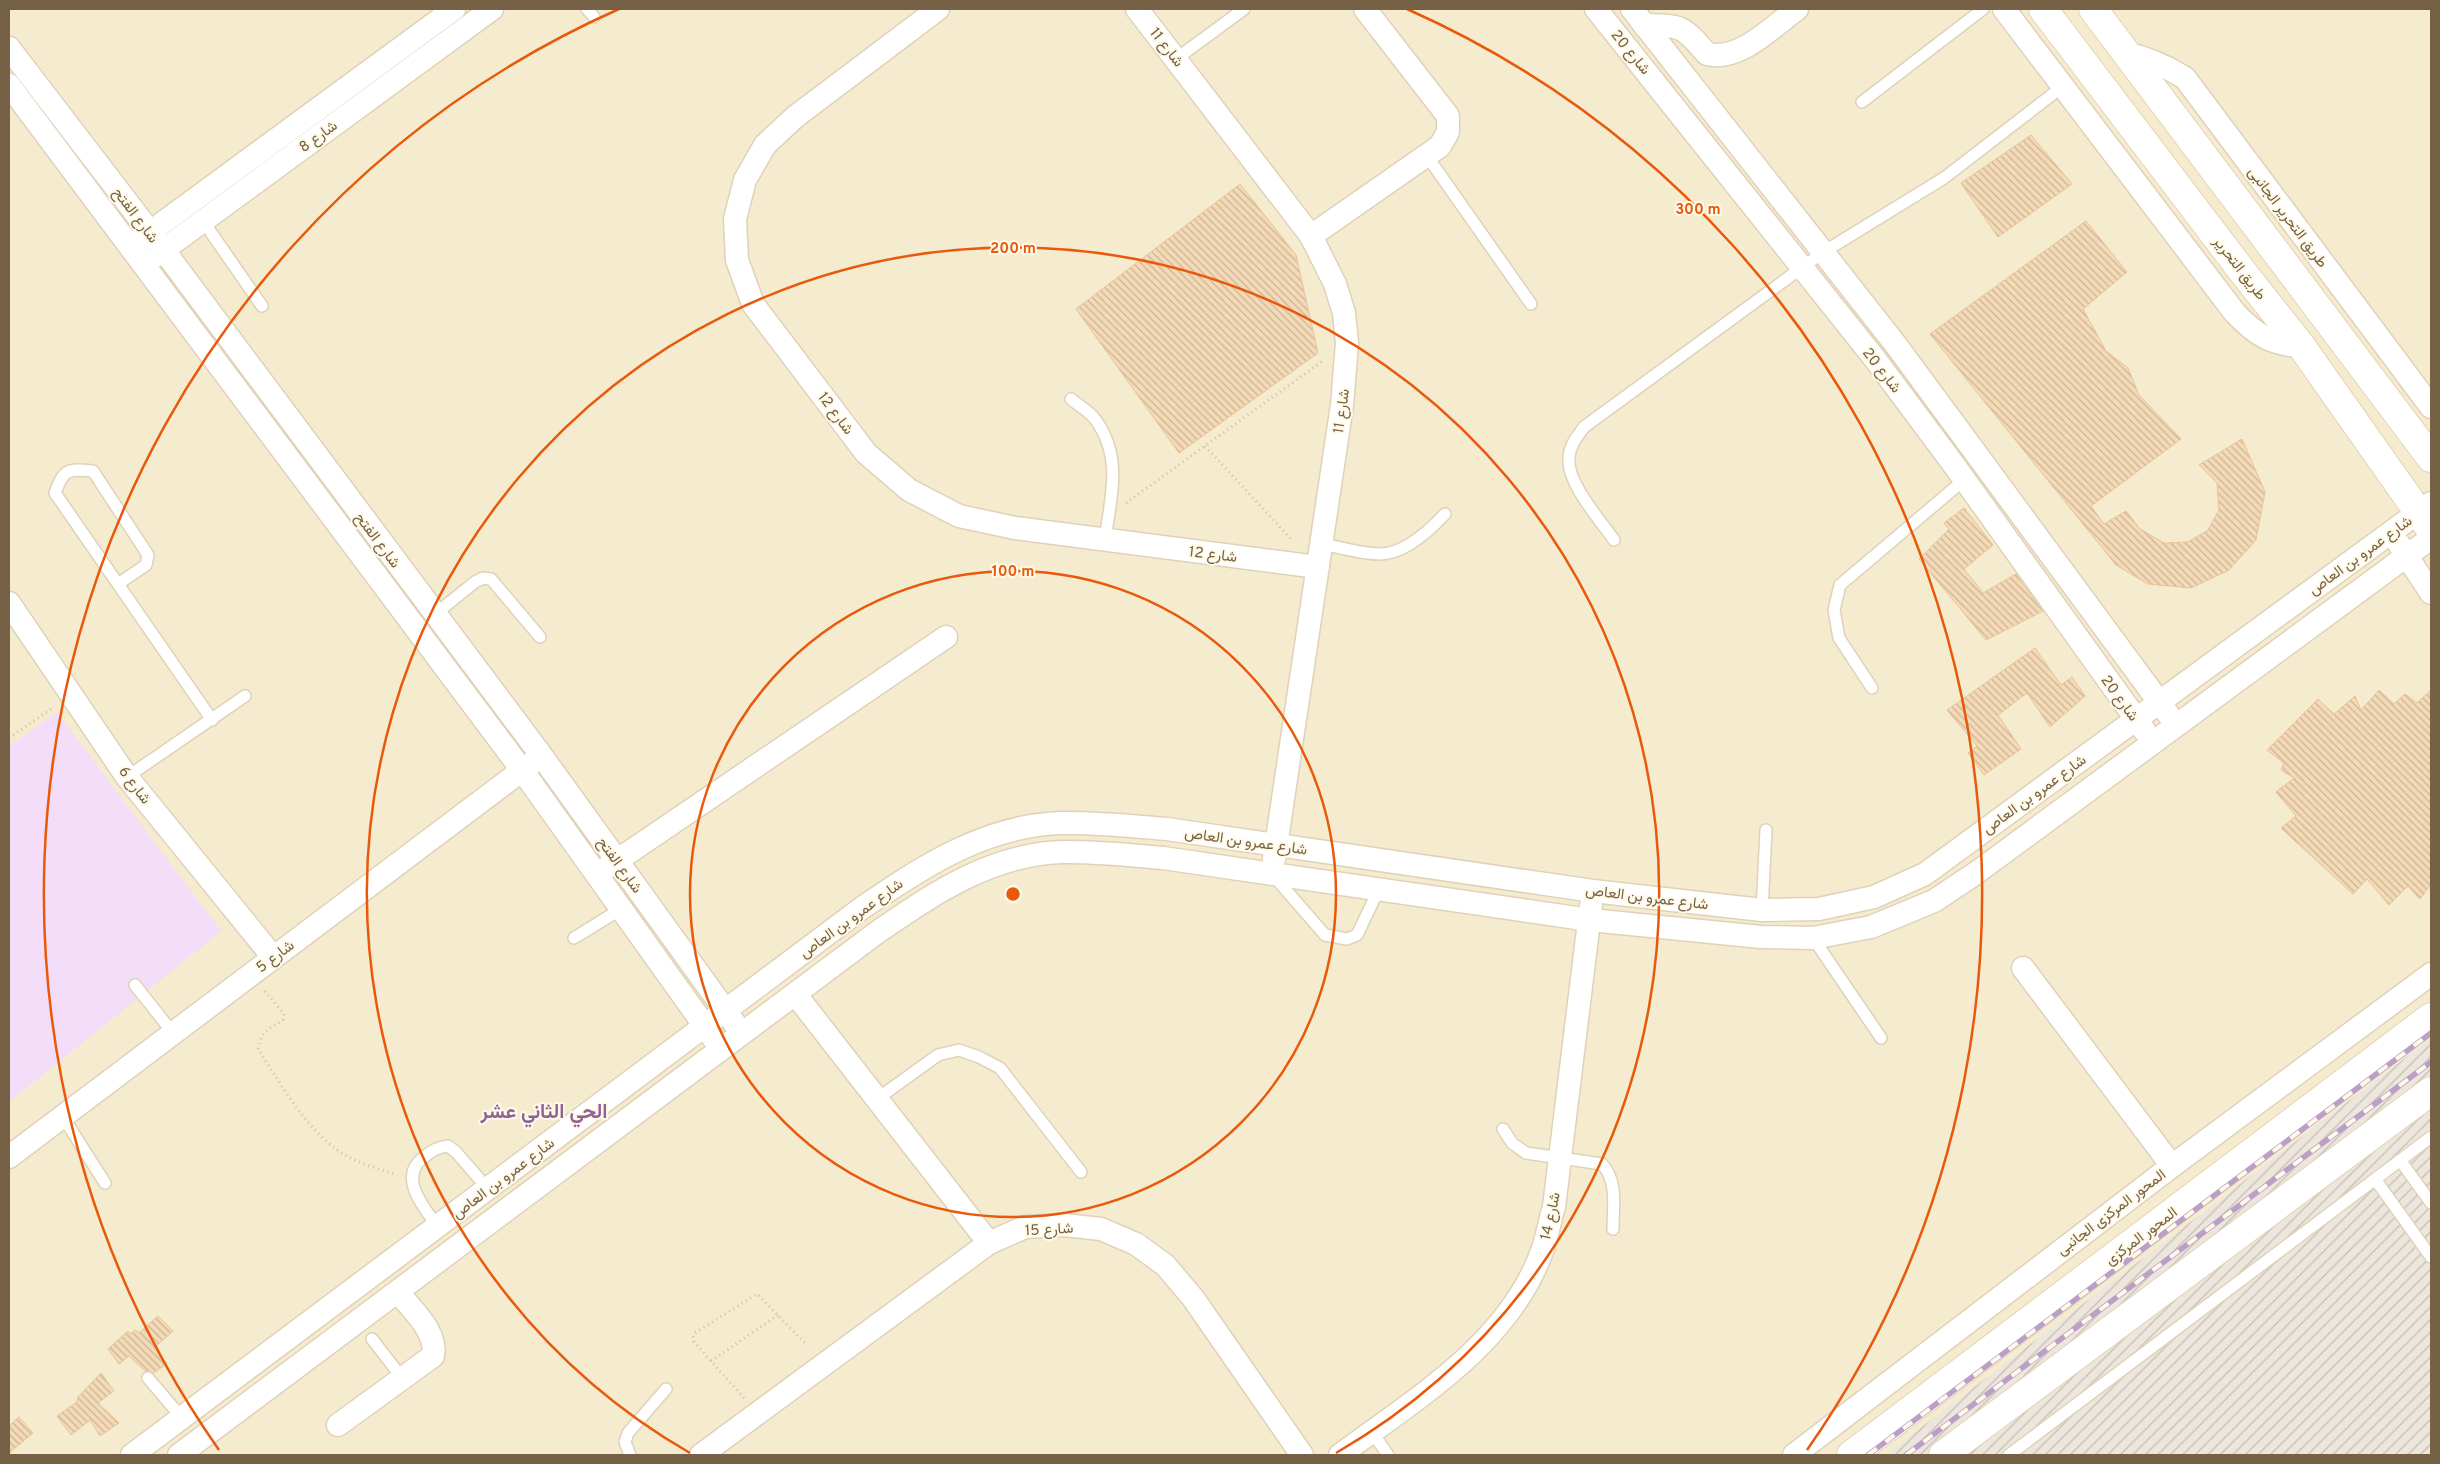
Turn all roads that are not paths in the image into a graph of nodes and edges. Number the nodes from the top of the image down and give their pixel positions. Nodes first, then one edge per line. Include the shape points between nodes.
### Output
1 (454, 9) edge
2 (492, 9) edge
3 (938, 9) edge
4 (1137, 9) edge
5 (1244, 9) edge
6 (1365, 9) edge
7 (1596, 9) edge
8 (1797, 9) edge
9 (1983, 9) edge
10 (2004, 9) edge
11 (2043, 9) edge
12 (2093, 9) edge
13 (1638, 17) edge
14 (9, 48) edge
15 (2125, 53) junction
16 (1176, 59) junction
17 (9, 85) edge
18 (2062, 87) junction
19 (1862, 102) dead end
20 (1427, 156) junction
21 (203, 221) junction
22 (150, 232) junction
23 (1311, 236) junction
24 (131, 246) junction
25 (163, 250) junction
26 (1822, 254) junction
27 (144, 264) junction
28 (1802, 269) junction
29 (1531, 304) dead end
30 (262, 306) dead end
31 (2302, 346) junction
32 (1071, 399) dead end
33 (2431, 407) edge
34 (2431, 458) edge
35 (1964, 480) junction
36 (1445, 514) dead end
37 (2427, 515) edge
38 (2391, 533) junction
39 (2431, 538) edge
40 (1105, 540) junction
41 (1614, 540) dead end
42 (1321, 544) junction
43 (2407, 554) junction
44 (1318, 567) junction
45 (118, 584) junction
46 (2431, 594) edge
47 (10, 606) edge
48 (434, 615) junction
49 (540, 636) dead end
50 (946, 636) dead end
51 (1872, 688) dead end
52 (246, 696) dead end
53 (2159, 702) junction
54 (212, 720) junction
55 (2136, 720) junction
56 (2176, 725) junction
57 (2153, 742) junction
58 (541, 755) junction
59 (522, 770) junction
60 (127, 777) junction
61 (1766, 830) dead end
62 (1276, 846) junction
63 (616, 861) junction
64 (596, 874) junction
65 (1272, 874) junction
66 (1379, 889) junction
67 (1593, 891) junction
68 (622, 909) junction
69 (1762, 910) junction
70 (1590, 920) junction
71 (574, 938) dead end
72 (1813, 938) junction
73 (273, 957) junction
74 (2023, 968) dead end
75 (2431, 974) edge
76 (135, 985) dead end
77 (796, 995) junction
78 (726, 1012) junction
79 (2431, 1016) edge
80 (706, 1027) junction
81 (174, 1033) junction
82 (743, 1035) junction
83 (1881, 1038) dead end
84 (722, 1050) junction
85 (2431, 1091) edge
86 (877, 1099) junction
87 (62, 1117) junction
88 (1503, 1129) dead end
89 (2431, 1137) edge
90 (9, 1157) edge
91 (1560, 1158) junction
92 (2400, 1160) junction
93 (2172, 1166) junction
94 (1081, 1172) dead end
95 (2375, 1179) junction
96 (105, 1183) dead end
97 (488, 1189) junction
98 (2431, 1203) edge
99 (438, 1227) junction
100 (1613, 1229) dead end
101 (989, 1243) junction
102 (2431, 1257) edge
103 (398, 1292) junction
104 (372, 1339) dead end
105 (148, 1378) dead end
106 (403, 1379) junction
107 (666, 1389) dead end
108 (182, 1418) junction
109 (338, 1425) dead end
110 (1372, 1432) junction
111 (1957, 1451) edge
112 (132, 1455) edge
113 (179, 1455) edge
114 (630, 1455) edge
115 (701, 1455) edge
116 (1302, 1455) edge
117 (1340, 1455) edge
118 (1388, 1455) edge
119 (1794, 1455) edge
120 (1851, 1455) edge
121 (2009, 1455) edge

1 - 22 street, شارع 8
2 - 21 street, شارع 8
3 - 40 street, شارع 12 via 795,117 765,145 745,180 735,220 737,260 753,304 866,453 909,490 959,516 1014,528
4 - 16 street, شارع 11
5 - 16 lane
6 - 20 street via 1448,116 1448,132 1440,146
7 - 28 street, شارع 20
8 - 13 street via 1758,39 1722,55 1707,54 1682,28
9 - 19 lane
10 - 18 street
11 - 31 main road, طريق التحرير
12 - 15 main road
13 - 26 street, شارع 20
14 - 22 street, شارع الفتح
15 - 33 street, طريق التحرير الجانبى via 2146,58 2185,78
15 - 34 main road
16 - 23 street, شارع 11
17 - 24 street, شارع الفتح
18 - 26 lane via 1944,178
18 - 31 street via 2235,313 2253,332 2276,344
20 - 23 street
20 - 29 lane
21 - 25 street, شارع 8
21 - 30 lane
22 - 24 street, شارع 8
22 - 25 street, شارع الفتح
23 - 42 street, شارع 11 via 1335,284 1344,313 1347,343 1343,397
24 - 27 street, شارع الفتح
25 - 27 street, شارع 8
25 - 48 street, شارع الفتح
26 - 28 lane
26 - 53 street, شارع 20 via 1936,398
27 - 59 street, شارع الفتح
28 - 35 street, شارع 20 via 1875,359
28 - 41 lane via 1584,428 1574,441 1568,458 1570,476
31 - 37 main road, طريق التحرير
32 - 40 lane via 1094,418 1109,445 1114,474
35 - 51 lane via 1840,585 1834,610 1839,638
35 - 55 street, شارع 20
36 - 42 lane via 1428,532 1406,546 1381,554
37 - 38 street, شارع عمرو بن العاص
38 - 43 street
38 - 53 street, شارع عمرو بن العاص
39 - 43 street, شارع عمرو بن العاص
40 - 44 street, شارع 12
42 - 44 street, شارع 11
43 - 46 street
43 - 56 street, شارع عمرو بن العاص
44 - 62 street, شارع 11
45 - 45 lane via 55,493 61,476 72,470 93,472 148,554 146,565
45 - 54 lane
47 - 60 street, شارع 6
48 - 49 lane via 475,582 483,578 492,579
48 - 58 street, شارع الفتح
50 - 63 street
52 - 54 lane
53 - 55 street, شارع عمرو بن العاص
53 - 56 street, شارع 20
54 - 60 lane
55 - 57 street, شارع 20
55 - 69 street, شارع عمرو بن العاص via 1926,874 1874,897 1818,909
56 - 57 street, شارع عمرو بن العاص
57 - 72 street, شارع عمرو بن العاص via 1934,901 1871,927
58 - 59 street, شارع 5
58 - 63 street, شارع الفتح
59 - 64 street, شارع الفتح
59 - 73 street, شارع 5
60 - 73 street, شارع 6
61 - 69 lane
62 - 65 street, شارع 11
62 - 67 street, شارع عمرو بن العاص
62 - 78 street, شارع عمرو بن العاص via 1110,824 1058,823 1010,830 962,846 919,870 862,908
63 - 64 street
63 - 78 street, شارع الفتح
64 - 68 street, شارع الفتح
65 - 66 street, شارع عمرو بن العاص
65 - 66 lane via 1325,935 1347,939 1357,935
65 - 77 street, شارع عمرو بن العاص via 1108,853 1060,852 1016,858 974,872 934,894
66 - 70 street, شارع عمرو بن العاص
67 - 69 street, شارع عمرو بن العاص
67 - 70 street, شارع 14
68 - 71 lane
68 - 80 street, شارع الفتح
70 - 72 street, شارع عمرو بن العاص via 1760,937
70 - 91 street, شارع 14
72 - 83 lane
73 - 81 street, شارع 5
74 - 93 street
75 - 93 street, المحور المركزى الجانبى
76 - 81 lane
77 - 82 street, شارع عمرو بن العاص
77 - 86 street
78 - 80 street, شارع عمرو بن العاص
78 - 82 street, شارع الفتح
79 - 120 main road, المحور المركزى
80 - 84 street, شارع الفتح
80 - 97 street, شارع عمرو بن العاص
81 - 87 street, شارع 5
82 - 84 street, شارع عمرو بن العاص
84 - 103 street, شارع عمرو بن العاص
85 - 111 main road
86 - 94 lane via 938,1055 959,1050 979,1057 1000,1068
86 - 101 street
87 - 90 street, شارع 5
87 - 96 lane
88 - 91 lane via 1512,1143 1526,1154
89 - 92 lane
91 - 100 lane via 1602,1164 1609,1171
91 - 110 street, شارع 14 via 1554,1207 1541,1254 1519,1298 1489,1338
92 - 95 lane
92 - 98 lane
93 - 119 street, المحور المركزى الجانبى
95 - 102 lane
95 - 121 lane
97 - 99 street, شارع عمرو بن العاص
97 - 99 lane via 448,1146 437,1147 417,1162 412,1179 417,1197
99 - 108 street, شارع عمرو بن العاص
101 - 115 street, شارع 15
101 - 116 street, شارع 15 via 1026,1227 1064,1225 1101,1229 1136,1244 1165,1265 1193,1298
103 - 106 street via 432,1336 435,1346 433,1356
103 - 113 street, شارع عمرو بن العاص
104 - 106 lane
105 - 108 lane
106 - 109 street
107 - 114 lane via 628,1433 625,1442
108 - 112 street, شارع عمرو بن العاص
110 - 117 street, شارع 14
110 - 118 lane

